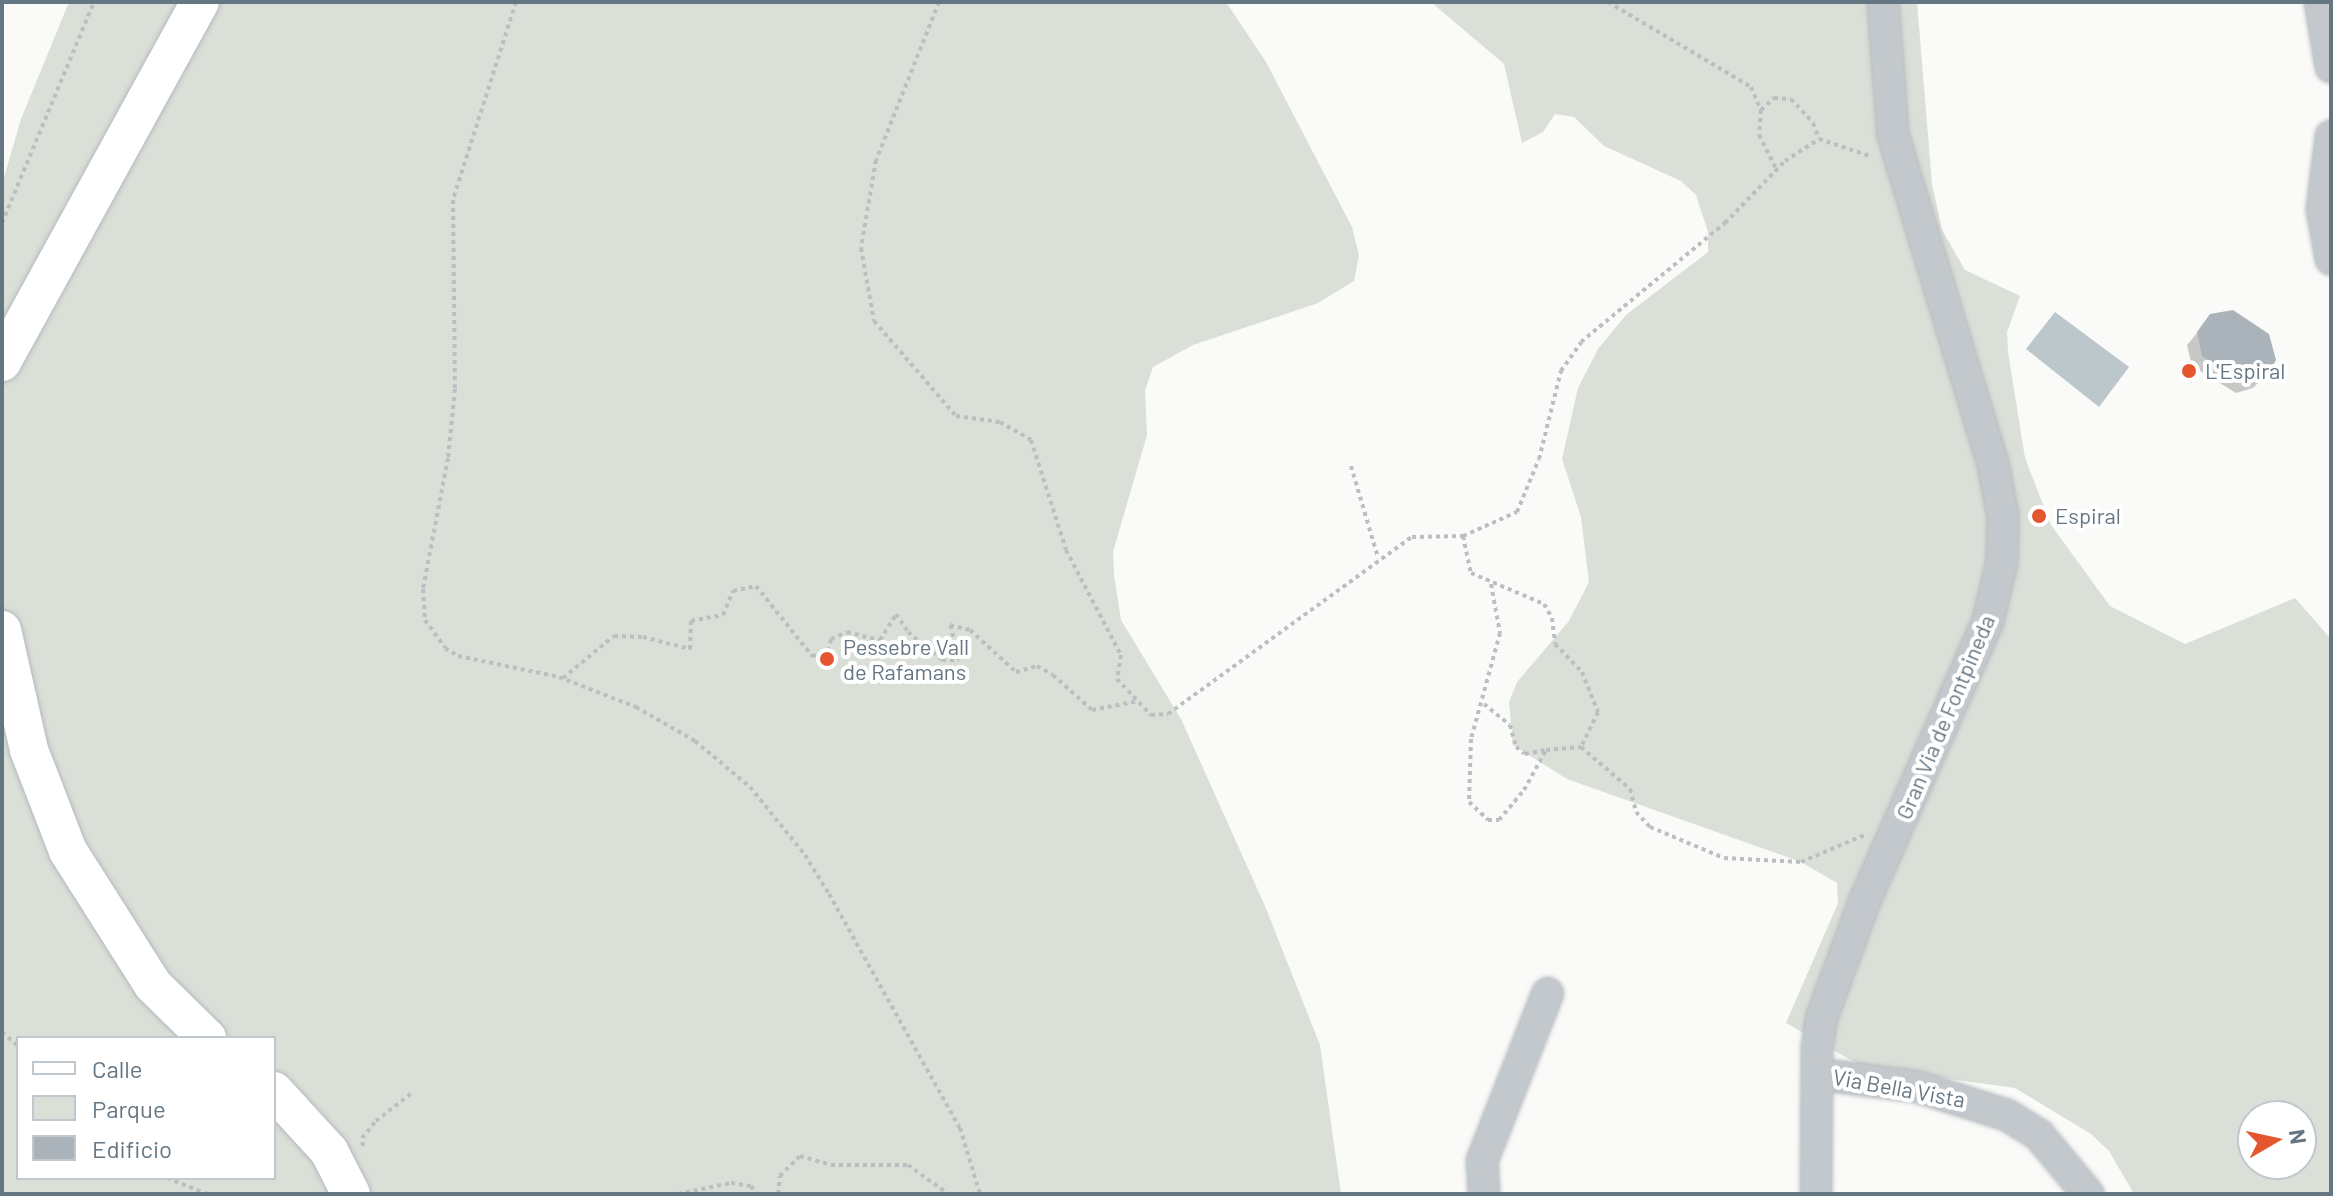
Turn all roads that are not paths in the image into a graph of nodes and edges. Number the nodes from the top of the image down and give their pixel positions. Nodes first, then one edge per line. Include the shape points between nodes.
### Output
1 (200, 2) edge
2 (1883, 2) edge
3 (2320, 2) edge
4 (2331, 67) edge
5 (2331, 136) edge
6 (2331, 259) edge
7 (2, 362) edge
8 (2, 630) edge
9 (1548, 993) dead end
10 (205, 1036) edge
11 (1817, 1074) junction
12 (276, 1093) edge
13 (351, 1194) edge
14 (1484, 1194) edge
15 (1816, 1194) edge
16 (2088, 1194) edge

1 - 7 main road
2 - 11 street, Gran Via de Fontpineda via 1889,112 1993,464 2003,536 1988,621 1840,962 1822,1017
3 - 4 street
5 - 6 street via 2322,209
8 - 10 main road via 29,750 68,851 153,985
9 - 14 street via 1482,1161
11 - 15 street, Gran Via de Fontpineda
11 - 16 street, Via Bella Vista via 1918,1087 2007,1115 2039,1135
12 - 13 main road via 329,1151

